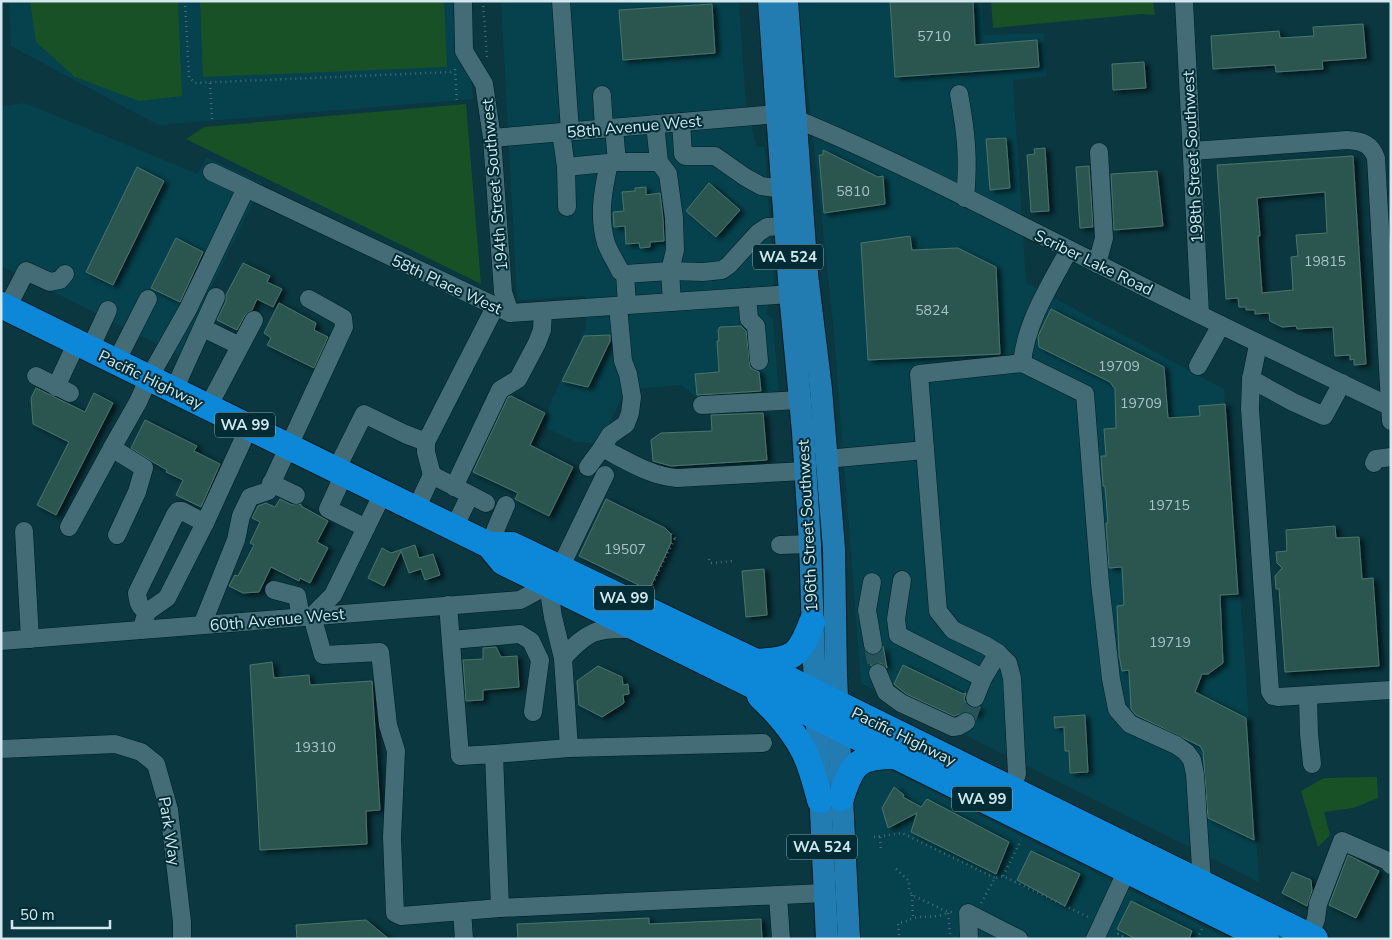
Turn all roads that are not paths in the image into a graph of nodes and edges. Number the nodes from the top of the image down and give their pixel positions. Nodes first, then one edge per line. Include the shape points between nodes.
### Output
1 (464, 1) edge
2 (562, 1) edge
3 (769, 1) edge
4 (788, 1) edge
5 (1184, 1) edge
6 (959, 94) dead end
7 (602, 95) dead end
8 (786, 117) junction
9 (681, 122) junction
10 (655, 124) junction
11 (609, 128) junction
12 (566, 132) junction
13 (492, 138) junction
14 (1192, 151) junction
15 (1099, 152) dead end
16 (660, 162) junction
17 (613, 163) junction
18 (566, 167) junction
19 (212, 172) dead end
20 (246, 188) junction
21 (782, 189) junction
22 (966, 198) junction
23 (567, 207) dead end
24 (785, 226) junction
25 (1069, 250) junction
26 (1097, 264) junction
27 (722, 270) junction
28 (670, 271) junction
29 (65, 274) dead end
30 (625, 274) junction
31 (790, 294) junction
32 (216, 296) dead end
33 (747, 297) junction
34 (148, 298) dead end
35 (723, 298) junction
36 (309, 299) dead end
37 (672, 302) junction
38 (622, 305) junction
39 (4, 307) edge
40 (108, 310) dead end
41 (503, 310) junction
42 (543, 311) junction
43 (1200, 314) junction
44 (812, 318) junction
45 (254, 320) dead end
46 (1221, 325) junction
47 (203, 328) junction
48 (1258, 344) junction
49 (83, 346) junction
50 (240, 346) junction
51 (759, 361) dead end
52 (116, 362) junction
53 (1022, 363) junction
54 (1198, 366) dead end
55 (36, 376) dead end
56 (149, 378) junction
57 (1251, 379) junction
58 (1342, 383) junction
59 (174, 390) junction
60 (800, 400) junction
61 (702, 405) dead end
62 (208, 407) junction
63 (1390, 412) edge
64 (250, 427) junction
65 (803, 432) junction
66 (426, 442) junction
67 (288, 446) junction
68 (112, 448) junction
69 (602, 448) junction
70 (925, 450) junction
71 (826, 458) junction
72 (588, 467) dead end
73 (805, 471) junction
74 (340, 472) junction
75 (432, 475) junction
76 (605, 475) dead end
77 (271, 483) junction
78 (454, 487) junction
79 (383, 493) junction
80 (296, 495) dead end
81 (470, 495) junction
82 (486, 503) dead end
83 (506, 505) dead end
84 (416, 509) junction
85 (205, 523) junction
86 (69, 527) dead end
87 (366, 528) junction
88 (454, 528) junction
89 (30, 535) dead end
90 (117, 535) dead end
91 (810, 544) junction
92 (489, 545) junction
93 (780, 545) dead end
94 (554, 576) junction
95 (902, 580) dead end
96 (872, 582) dead end
97 (274, 590) dead end
98 (448, 605) junction
99 (147, 612) junction
100 (307, 617) junction
101 (812, 622) junction
102 (202, 625) junction
103 (639, 629) junction
104 (141, 630) junction
105 (36, 639) junction
106 (451, 640) junction
107 (1, 641) edge
108 (872, 646) tunnel mouth
109 (998, 653) junction
110 (563, 658) junction
111 (749, 670) junction
112 (878, 673) tunnel mouth
113 (983, 678) junction
114 (1391, 690) edge
115 (1308, 696) junction
116 (975, 698) tunnel mouth
117 (826, 710) junction
118 (533, 712) dead end
119 (966, 722) dead end
120 (763, 743) dead end
121 (569, 748) junction
122 (1, 749) edge
123 (494, 754) junction
124 (896, 756) junction
125 (1312, 764) dead end
126 (1012, 789) junction
127 (831, 799) junction
128 (1391, 866) edge
129 (1127, 870) junction
130 (1202, 883) junction
131 (824, 894) junction
132 (778, 896) junction
133 (500, 908) junction
134 (462, 911) junction
135 (1313, 937) edge
136 (842, 938) edge
137 (182, 939) edge
138 (464, 939) edge
139 (781, 939) edge
140 (969, 939) edge
141 (1019, 939) edge
142 (1095, 939) edge
143 (1266, 939) edge

1 - 13 street, 194th Street Southwest via 464,51 484,84
2 - 12 street
3 - 8 main road, 196th Street Southwest / WA 524
4 - 8 main road, 196th Street Southwest
5 - 14 street, 198th Street Southwest
6 - 22 street via 968,162
7 - 11 street
8 - 9 street, 58th Avenue West
8 - 21 main road, 196th Street Southwest / WA 524
8 - 22 street, Scriber Lake Road
8 - 44 main road, 196th Street Southwest
9 - 10 street, 58th Avenue West
9 - 21 street via 685,156 715,156 745,178 762,186
10 - 11 street, 58th Avenue West
10 - 16 street
11 - 12 street, 58th Avenue West
11 - 17 street
12 - 13 street, 58th Avenue West
12 - 18 street
13 - 41 street, 194th Street Southwest
14 - 43 street, 198th Street Southwest
14 - 63 street via 1348,140 1360,141 1373,151 1376,158
15 - 26 street via 1104,238
16 - 17 street
16 - 28 street via 668,174 674,218 675,250
17 - 18 street
17 - 30 street via 601,209 603,228 606,244 620,271
18 - 23 street
19 - 20 street, 58th Place West
20 - 41 street, 58th Place West
20 - 56 street via 188,309
21 - 24 main road, 196th Street Southwest / WA 524
22 - 25 street, Scriber Lake Road
24 - 27 street via 767,227 758,233
24 - 31 main road, 196th Street Southwest / WA 524
25 - 26 street, Scriber Lake Road
25 - 53 street via 1035,316 1024,345
26 - 43 street, Scriber Lake Road
27 - 28 street
27 - 35 street
28 - 30 street
28 - 37 street
29 - 39 street via 60,280 50,282 26,271
30 - 38 street
31 - 33 street, 58th Place West
31 - 44 main road via 797,296 806,317
31 - 60 main road, 196th Street Southwest / WA 524
32 - 47 street
33 - 35 street, 58th Place West
33 - 51 street via 749,319 756,326
34 - 52 street
35 - 37 street, 58th Place West
36 - 67 street via 343,318 344,327
37 - 38 street, 58th Place West
38 - 42 street, 58th Place West
38 - 69 street via 622,361 632,397 630,413 626,424 610,435
39 - 49 highway, Pacific Highway / WA 99
40 - 49 street
41 - 42 street, 58th Place West
41 - 66 street
42 - 78 street via 542,330 537,343 518,379 500,390
43 - 46 street, Scriber Lake Road
44 - 71 main road, 196th Street Southwest
45 - 50 street
46 - 48 street, Scriber Lake Road
46 - 54 street
47 - 50 street
47 - 59 street
48 - 57 street
48 - 58 street, Scriber Lake Road
49 - 52 highway, Pacific Highway / WA 99
49 - 55 street via 63,390
50 - 62 street
52 - 56 highway, Pacific Highway / WA 99
53 - 70 street via 919,374
53 - 130 street via 1085,394 1100,582 1117,709 1130,724 1176,745 1192,760
56 - 59 highway, Pacific Highway / WA 99
56 - 68 street
57 - 58 street via 1324,416
57 - 115 street via 1251,439 1270,691 1278,697
58 - 63 street, Scriber Lake Road
59 - 62 highway, Pacific Highway / WA 99
60 - 61 street
60 - 65 main road, 196th Street Southwest / WA 524
62 - 64 highway, Pacific Highway / WA 99
64 - 67 highway, Pacific Highway / WA 99
64 - 85 street
65 - 71 main road via 816,454
65 - 73 main road, 196th Street Southwest / WA 524
66 - 74 street via 364,414
66 - 75 street
67 - 74 highway, Pacific Highway / WA 99
67 - 77 street
68 - 86 street
68 - 90 street via 144,468
69 - 72 street
69 - 73 street via 666,477
70 - 71 street
70 - 109 street via 938,612 954,630
71 - 117 main road, 196th Street Southwest via 834,549
73 - 91 main road, 196th Street Southwest / WA 524
74 - 79 highway, Pacific Highway / WA 99
74 - 87 street via 328,509
75 - 78 street
75 - 84 street
76 - 94 street
77 - 80 street
77 - 102 street via 268,491 250,497
78 - 81 street
79 - 84 highway, Pacific Highway / WA 99
79 - 87 street
81 - 82 street
81 - 88 street
83 - 92 street
84 - 88 highway, Pacific Highway / WA 99
85 - 99 street via 168,598
85 - 99 street via 182,511 175,515 137,594 141,608
87 - 100 street via 333,595
88 - 92 highway, Pacific Highway / WA 99
89 - 105 street
91 - 93 street
91 - 101 main road, 196th Street Southwest / WA 524
92 - 94 highway, Pacific Highway / WA 99 via 502,562
94 - 98 street, 60th Avenue West via 520,600
94 - 103 highway, Pacific Highway / WA 99
94 - 110 street via 553,617
94 - 111 highway, Pacific Highway / WA 99
95 - 113 street via 896,619 898,636
96 - 108 street via 867,610
97 - 100 street via 297,596
98 - 100 street, 60th Avenue West
98 - 106 street
99 - 104 street
100 - 102 street, 60th Avenue West
100 - 134 street via 323,655 380,652 388,724 396,751 392,834 395,913 401,916
101 - 111 highway via 806,639 794,656
101 - 117 main road, 196th Street Southwest / WA 524
102 - 104 street, 60th Avenue West
103 - 110 street via 607,628 591,632
103 - 111 highway, Pacific Highway / WA 99
104 - 105 street, 60th Avenue West
105 - 107 street, 60th Avenue West
106 - 118 street via 520,634 531,642 540,660
106 - 123 street via 460,756
109 - 113 street
109 - 126 street via 1008,663 1012,678 1017,774
110 - 121 street
111 - 117 highway, Pacific Highway / WA 99
111 - 127 highway via 792,732
112 - 119 street via 886,692 901,703 953,727
113 - 116 street
114 - 115 street
115 - 125 street
117 - 124 highway, Pacific Highway / WA 99
117 - 126 highway, Pacific Highway / WA 99
117 - 127 main road, 196th Street Southwest / WA 524
120 - 121 street
121 - 123 street
122 - 137 street, Park Way via 115,744 141,752 156,764 170,810
123 - 133 street
124 - 127 highway via 870,758 858,764
124 - 129 highway, Pacific Highway / WA 99
126 - 130 highway, Pacific Highway / WA 99
127 - 131 main road, 196th Street Southwest / WA 524
127 - 136 main road, 196th Street Southwest
128 - 135 street via 1388,860 1342,841 1318,904
129 - 142 street
129 - 143 highway, Pacific Highway / WA 99
130 - 135 highway, Pacific Highway / WA 99
131 - 132 street
131 - 136 main road via 831,897
132 - 133 street
132 - 139 street
133 - 134 street
134 - 138 street
140 - 141 street via 968,913

